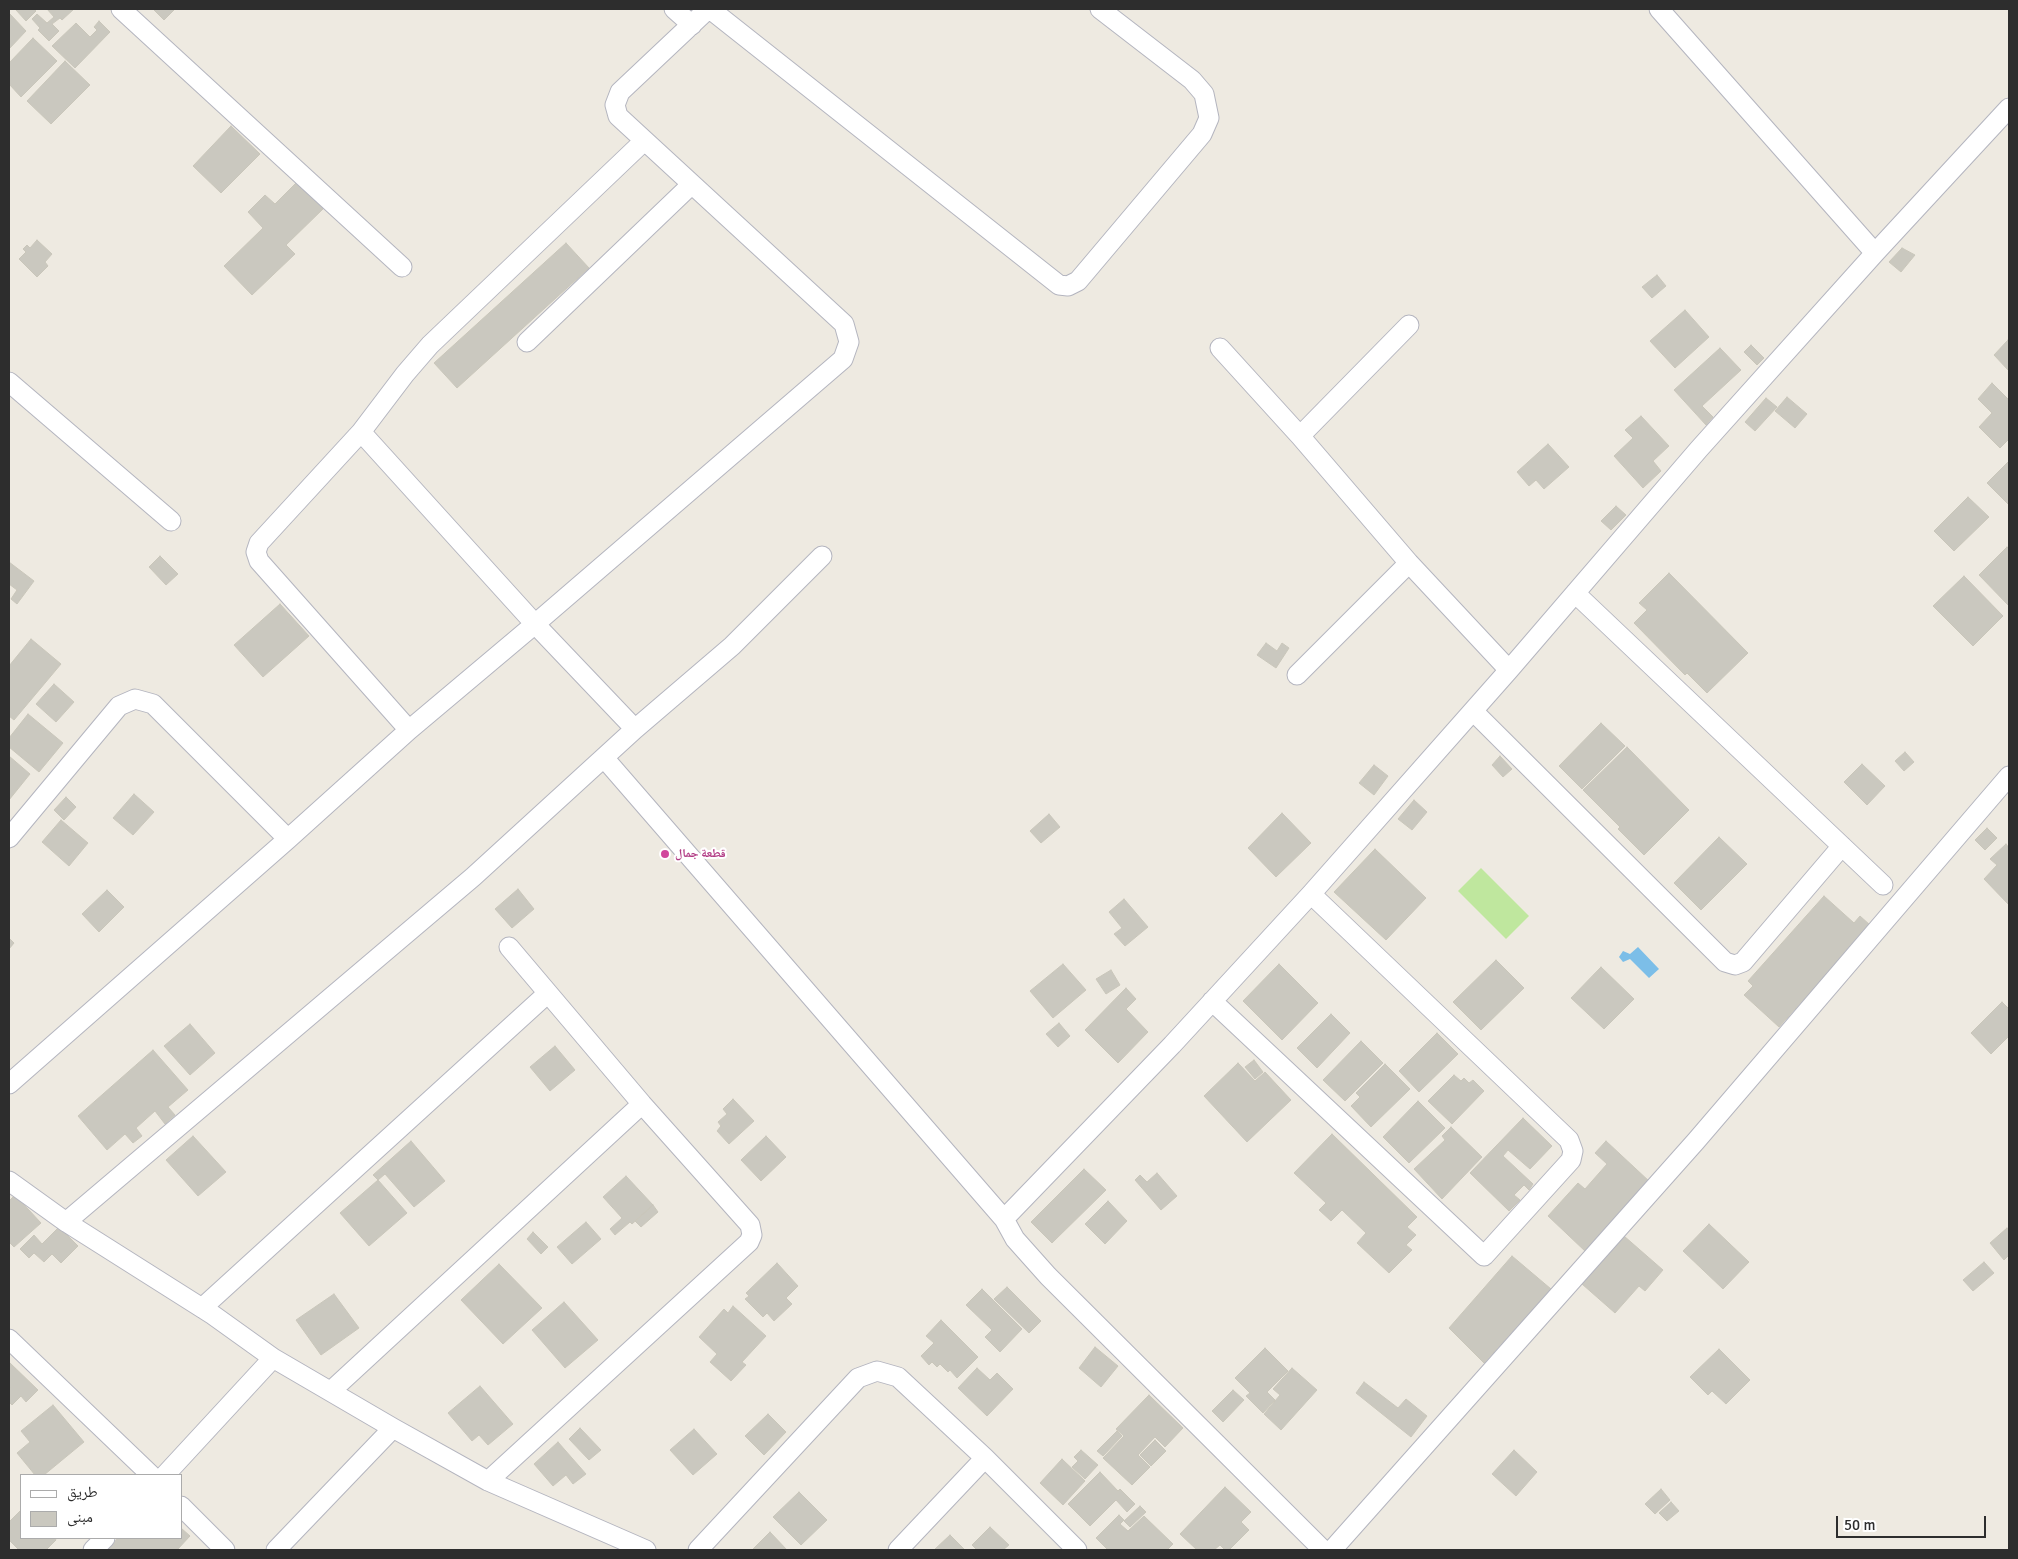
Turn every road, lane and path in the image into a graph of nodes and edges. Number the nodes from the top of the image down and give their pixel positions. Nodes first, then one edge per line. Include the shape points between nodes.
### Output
1 (121, 9) edge
2 (674, 9) edge
3 (709, 9) edge
4 (1100, 9) edge
5 (1659, 9) edge
6 (692, 25) junction
7 (2009, 108) edge
8 (644, 142) junction
9 (692, 184) junction
10 (1874, 252) junction
11 (402, 267) dead end
12 (1409, 325) dead end
13 (528, 342) dead end
14 (1220, 348) dead end
15 (9, 382) edge
16 (361, 432) junction
17 (1300, 436) junction
18 (171, 520) dead end
19 (822, 556) dead end
20 (1409, 563) junction
21 (1575, 593) junction
22 (535, 624) junction
23 (1509, 670) junction
24 (1297, 675) dead end
25 (1473, 711) junction
26 (635, 729) junction
27 (409, 730) junction
28 (605, 759) junction
29 (2009, 776) edge
30 (9, 838) edge
31 (288, 839) junction
32 (1842, 846) junction
33 (1883, 885) dead end
34 (1311, 894) junction
35 (509, 947) dead end
36 (548, 994) junction
37 (1212, 1001) junction
38 (9, 1084) edge
39 (642, 1104) junction
40 (9, 1181) edge
41 (1004, 1219) junction
42 (66, 1222) junction
43 (202, 1308) junction
44 (9, 1339) edge
45 (273, 1358) junction
46 (331, 1391) junction
47 (393, 1428) junction
48 (984, 1458) junction
49 (150, 1474) edge
50 (166, 1474) edge
51 (488, 1481) junction
52 (182, 1507) edge
53 (104, 1539) edge
54 (93, 1550) edge
55 (224, 1550) edge
56 (276, 1550) edge
57 (646, 1550) edge
58 (698, 1550) edge
59 (898, 1550) edge
60 (1077, 1550) edge
61 (1323, 1550) edge
62 (1332, 1550) edge

1 - 11 street
2 - 6 street
3 - 4 street via 1059,284 1068,286 1078,281 1202,134 1208,118 1204,94 1192,80
3 - 6 street
5 - 10 street
6 - 8 street via 620,92 615,105 618,116
7 - 10 street
8 - 9 street
8 - 16 street via 430,345
9 - 13 street
9 - 22 street via 844,324 849,342 843,359
10 - 21 street
12 - 17 street
14 - 17 street
15 - 18 street
16 - 22 street
16 - 27 street via 259,543 256,552 259,561
17 - 20 street
19 - 26 street via 732,646
20 - 23 street
20 - 24 street
21 - 23 street
21 - 32 street
22 - 26 street
22 - 27 street
23 - 25 street
25 - 32 street via 1726,962 1735,965 1743,962
25 - 34 street
26 - 28 street
27 - 31 street
28 - 41 street
28 - 42 street via 473,877
29 - 62 street via 1696,1141
30 - 31 street via 119,706 135,699 153,704
31 - 38 street
32 - 33 street
34 - 37 street
34 - 37 street via 1569,1140 1573,1151 1571,1160 1484,1256
35 - 36 street
36 - 39 street
36 - 43 street
37 - 41 street
39 - 46 street
39 - 51 street via 750,1225 752,1236
40 - 42 street
41 - 61 street via 1016,1239 1048,1276
42 - 43 street
43 - 45 street
44 - 49 street
45 - 46 street
45 - 50 street
46 - 47 street
47 - 51 street
47 - 56 street
48 - 58 street via 898,1377 877,1371 858,1378
48 - 59 street
48 - 60 street
51 - 57 street
52 - 55 street
53 - 54 street

